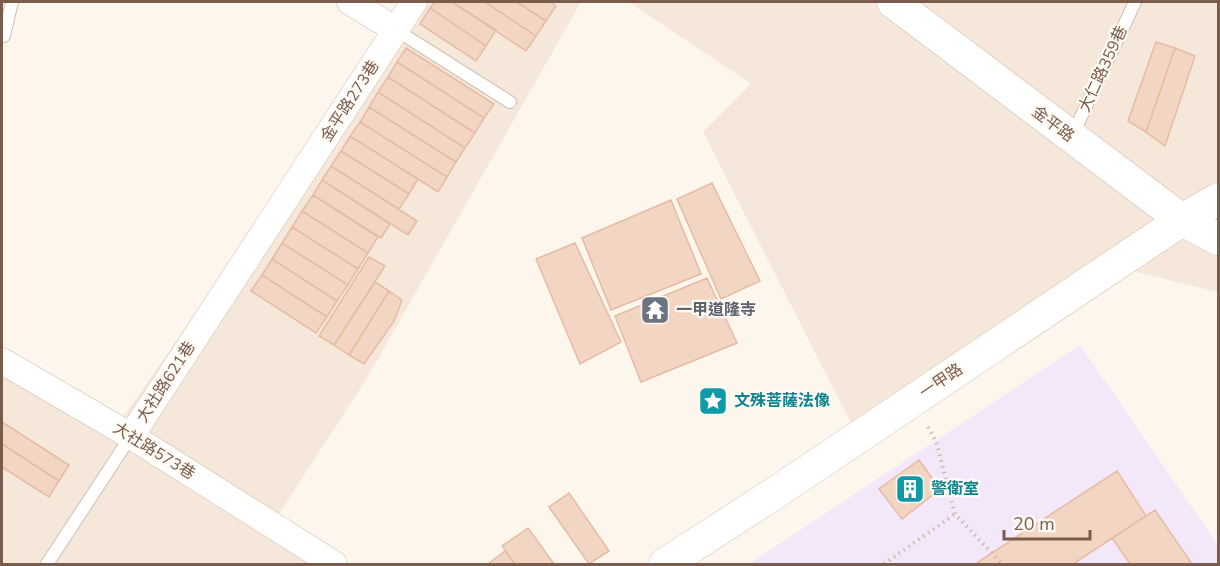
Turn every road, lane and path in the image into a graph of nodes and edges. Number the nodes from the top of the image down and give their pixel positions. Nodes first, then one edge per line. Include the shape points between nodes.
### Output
1 (12, 2) edge
2 (350, 2) edge
3 (414, 2) edge
4 (892, 2) edge
5 (1135, 2) edge
6 (396, 30) junction
7 (4, 36) dead end
8 (510, 102) dead end
9 (1071, 137) junction
10 (1218, 199) edge
11 (285, 200) joint
12 (1182, 220) junction
13 (1218, 239) edge
14 (2, 361) edge
15 (911, 401) junction
16 (131, 436) junction
17 (955, 514) junction
18 (47, 564) edge
19 (334, 564) edge
20 (664, 564) edge
21 (884, 564) edge
22 (1002, 564) edge

1 - 7 lane
2 - 6 street
3 - 6 street, 金平路273巷
4 - 9 street, 金平路
5 - 9 lane, 大仁路359巷
6 - 8 lane
6 - 11 street, 金平路273巷
9 - 12 street, 金平路
10 - 12 street, 一甲路
11 - 16 street, 大社路621巷
12 - 13 street, 金平路
12 - 15 street, 一甲路
14 - 16 street, 大社路573巷
15 - 17 path via 936,441
15 - 20 street, 一甲路
16 - 18 lane, 大社路621巷
16 - 19 street, 大社路573巷
17 - 21 path
17 - 22 path

